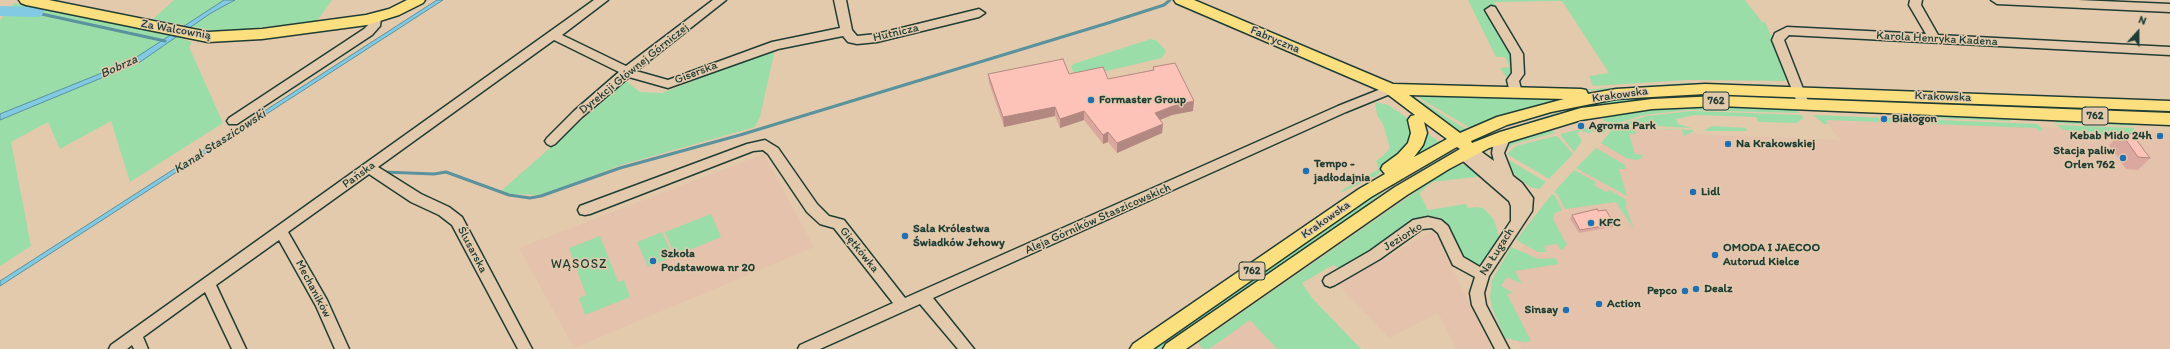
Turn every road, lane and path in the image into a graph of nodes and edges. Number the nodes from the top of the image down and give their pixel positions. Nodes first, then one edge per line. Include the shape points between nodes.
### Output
1 (26, 0) edge
2 (418, 0) edge
3 (602, 0) edge
4 (720, 0) edge
5 (840, 0) edge
6 (1182, 0) edge
7 (1916, 0) edge
8 (1997, 0) edge
9 (2170, 8) edge
10 (1491, 10) dead end
11 (979, 13) dead end
12 (375, 18) junction
13 (846, 31) junction
14 (553, 35) junction
15 (1935, 40) junction
16 (2170, 51) edge
17 (627, 72) junction
18 (1386, 91) junction
19 (1516, 92) junction
20 (1616, 94) junction
21 (1801, 98) junction
22 (2170, 106) edge
23 (2170, 118) edge
24 (1416, 120) junction
25 (233, 121) dead end
26 (1505, 136) junction
27 (551, 141) dead end
28 (1454, 141) junction
29 (1467, 152) junction
30 (368, 168) junction
31 (1506, 178) junction
32 (1365, 194) junction
33 (586, 210) dead end
34 (1516, 222) junction
35 (280, 232) junction
36 (1483, 274) junction
37 (1330, 281) dead end
38 (206, 285) junction
39 (923, 297) junction
40 (903, 306) junction
41 (137, 343) edge
42 (116, 349) edge
43 (239, 349) edge
44 (342, 349) edge
45 (525, 349) edge
46 (805, 349) edge
47 (967, 349) edge
48 (1138, 349) edge
49 (1172, 349) edge
50 (1502, 349) edge

1 - 12 main road, Za Walcownią via 199,36 262,34
2 - 12 main road, Za Walcownią
3 - 14 street, Pańska
4 - 17 street, Dyrekcji Głównej Górniczej
5 - 13 street
6 - 18 main road, Fabryczna via 1368,80
7 - 15 street via 1915,6
8 - 9 street
10 - 19 street via 1518,54 1518,74 1513,80
11 - 13 street, Hutnicza via 867,39 852,38
12 - 25 street via 374,26 368,32
13 - 17 street, Giserska via 776,44 668,84
14 - 17 street, Giserska
14 - 30 street, Pańska
15 - 16 street, Karola Henryka Kadena
15 - 21 street, Karola Henryka Kadena via 1787,31 1781,34 1778,40
17 - 27 street, Dyrekcji Głównej Górniczej
18 - 19 main road
18 - 24 main road, Fabryczna
18 - 28 main road, Fabryczna
18 - 39 street, Aleja Górników Staszicowskich
19 - 20 main road
20 - 21 main road, Krakowska / 762 via 1687,89
20 - 28 main road, Krakowska / 762 via 1538,110 1486,127
21 - 22 main road, Krakowska / 762
21 - 23 main road, Krakowska / 762
21 - 26 main road, Krakowska / 762 via 1637,106 1581,114
24 - 28 main road, Fabryczna
24 - 32 main road via 1419,133 1415,145
26 - 29 main road, Krakowska / 762
26 - 31 street via 1498,153
28 - 29 main road, Fabryczna
28 - 32 main road, Krakowska / 762
29 - 31 street, Na Ługach
29 - 34 street, Na Ługach via 1517,202 1519,213
29 - 49 main road, Krakowska / 762 via 1401,191
30 - 35 street, Pańska
30 - 45 street, Ślusarska via 457,221
31 - 34 street, Na Ługach via 1518,187 1526,198 1525,211
32 - 48 main road, Krakowska / 762
33 - 40 street, Giętkówka via 752,147 765,145 773,151 812,208 825,220 839,224
34 - 36 street, Na Ługach
35 - 38 street, Pańska
35 - 44 street, Mechaników via 322,304
36 - 37 street, Jeziorko via 1458,261 1443,230 1428,222 1418,224 1375,255
36 - 50 street, Na Ługach via 1478,287 1478,299
38 - 41 street, Pańska
38 - 43 street via 210,287
39 - 40 street, Aleja Górników Staszicowskich
39 - 47 street
40 - 46 street, Aleja Górników Staszicowskich
41 - 42 street, Pańska

